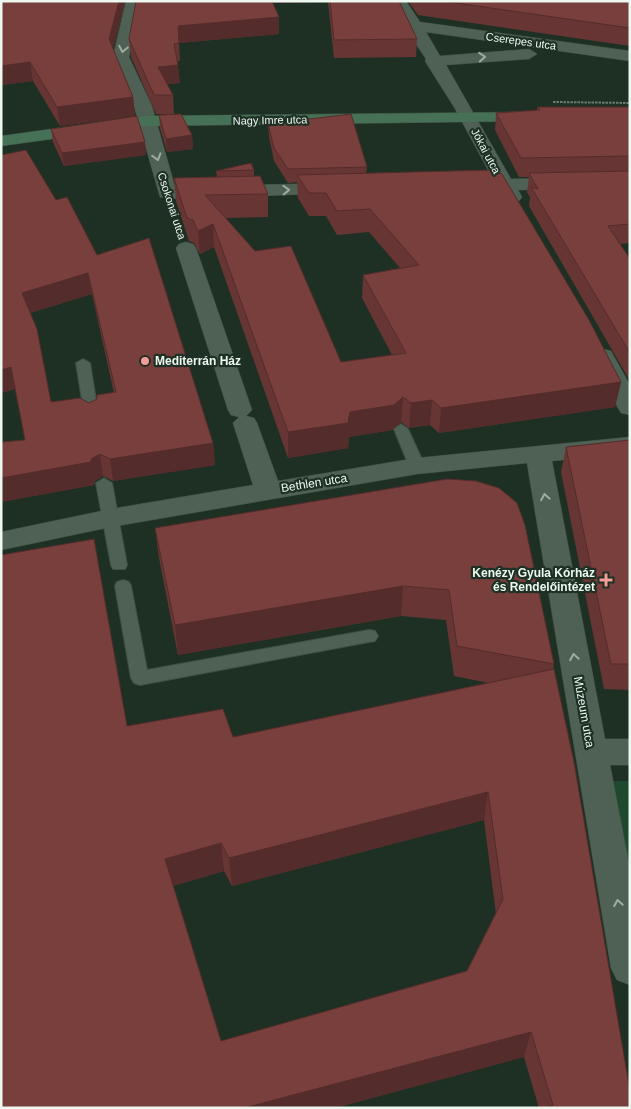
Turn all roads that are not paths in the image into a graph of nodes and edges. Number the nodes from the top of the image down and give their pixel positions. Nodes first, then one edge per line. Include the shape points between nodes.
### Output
1 (133, 1) edge
2 (399, 1) edge
3 (412, 26) junction
4 (582, 50) junction
5 (630, 56) edge
6 (433, 60) junction
7 (466, 112) junction
8 (551, 113) edge
9 (145, 116) junction
10 (1, 128) edge
11 (1, 141) edge
12 (630, 182) edge
13 (504, 185) junction
14 (455, 186) edge
15 (356, 188) edge
16 (524, 218) edge
17 (186, 248) dead end
18 (592, 336) edge
19 (83, 364) dead end
20 (630, 408) edge
21 (92, 418) edge
22 (401, 429) dead end
23 (630, 445) edge
24 (538, 455) junction
25 (417, 466) junction
26 (104, 483) dead end
27 (268, 491) junction
28 (111, 518) junction
29 (1, 540) edge
30 (120, 565) dead end
31 (123, 586) dead end
32 (370, 636) dead end
33 (591, 752) junction
34 (630, 752) edge
35 (630, 968) edge

1 -> 9 street, Csokonai utca via 121,58
2 - 3 street, Jókai utca
3 - 4 street, Cserepes utca
3 - 6 street, Jókai utca
4 - 5 street, Cserepes utca
6 -> 4 street
6 - 7 street, Jókai utca
7 - 8 street, Nagy Imre utca
7 - 9 street, Nagy Imre utca
7 - 13 street, Jókai utca
9 - 10 street, Nagy Imre utca
9 - 11 street, Nagy Imre utca
9 -> 15 street, Csokonai utca via 167,194
12 - 13 street
13 - 14 street
13 - 16 street, Jókai utca
17 - 27 street, Csokonai utca
18 - 20 street
19 - 21 lane
22 - 25 lane
23 - 24 street, Bethlen utca
24 - 25 street, Bethlen utca
33 -> 24 street, Múzeum utca
25 - 27 street, Bethlen utca
26 - 28 lane
27 - 28 street, Bethlen utca
28 - 29 street, Bethlen utca
28 - 30 lane
31 - 32 lane via 140,678
33 - 34 street
35 -> 33 street, Múzeum utca

